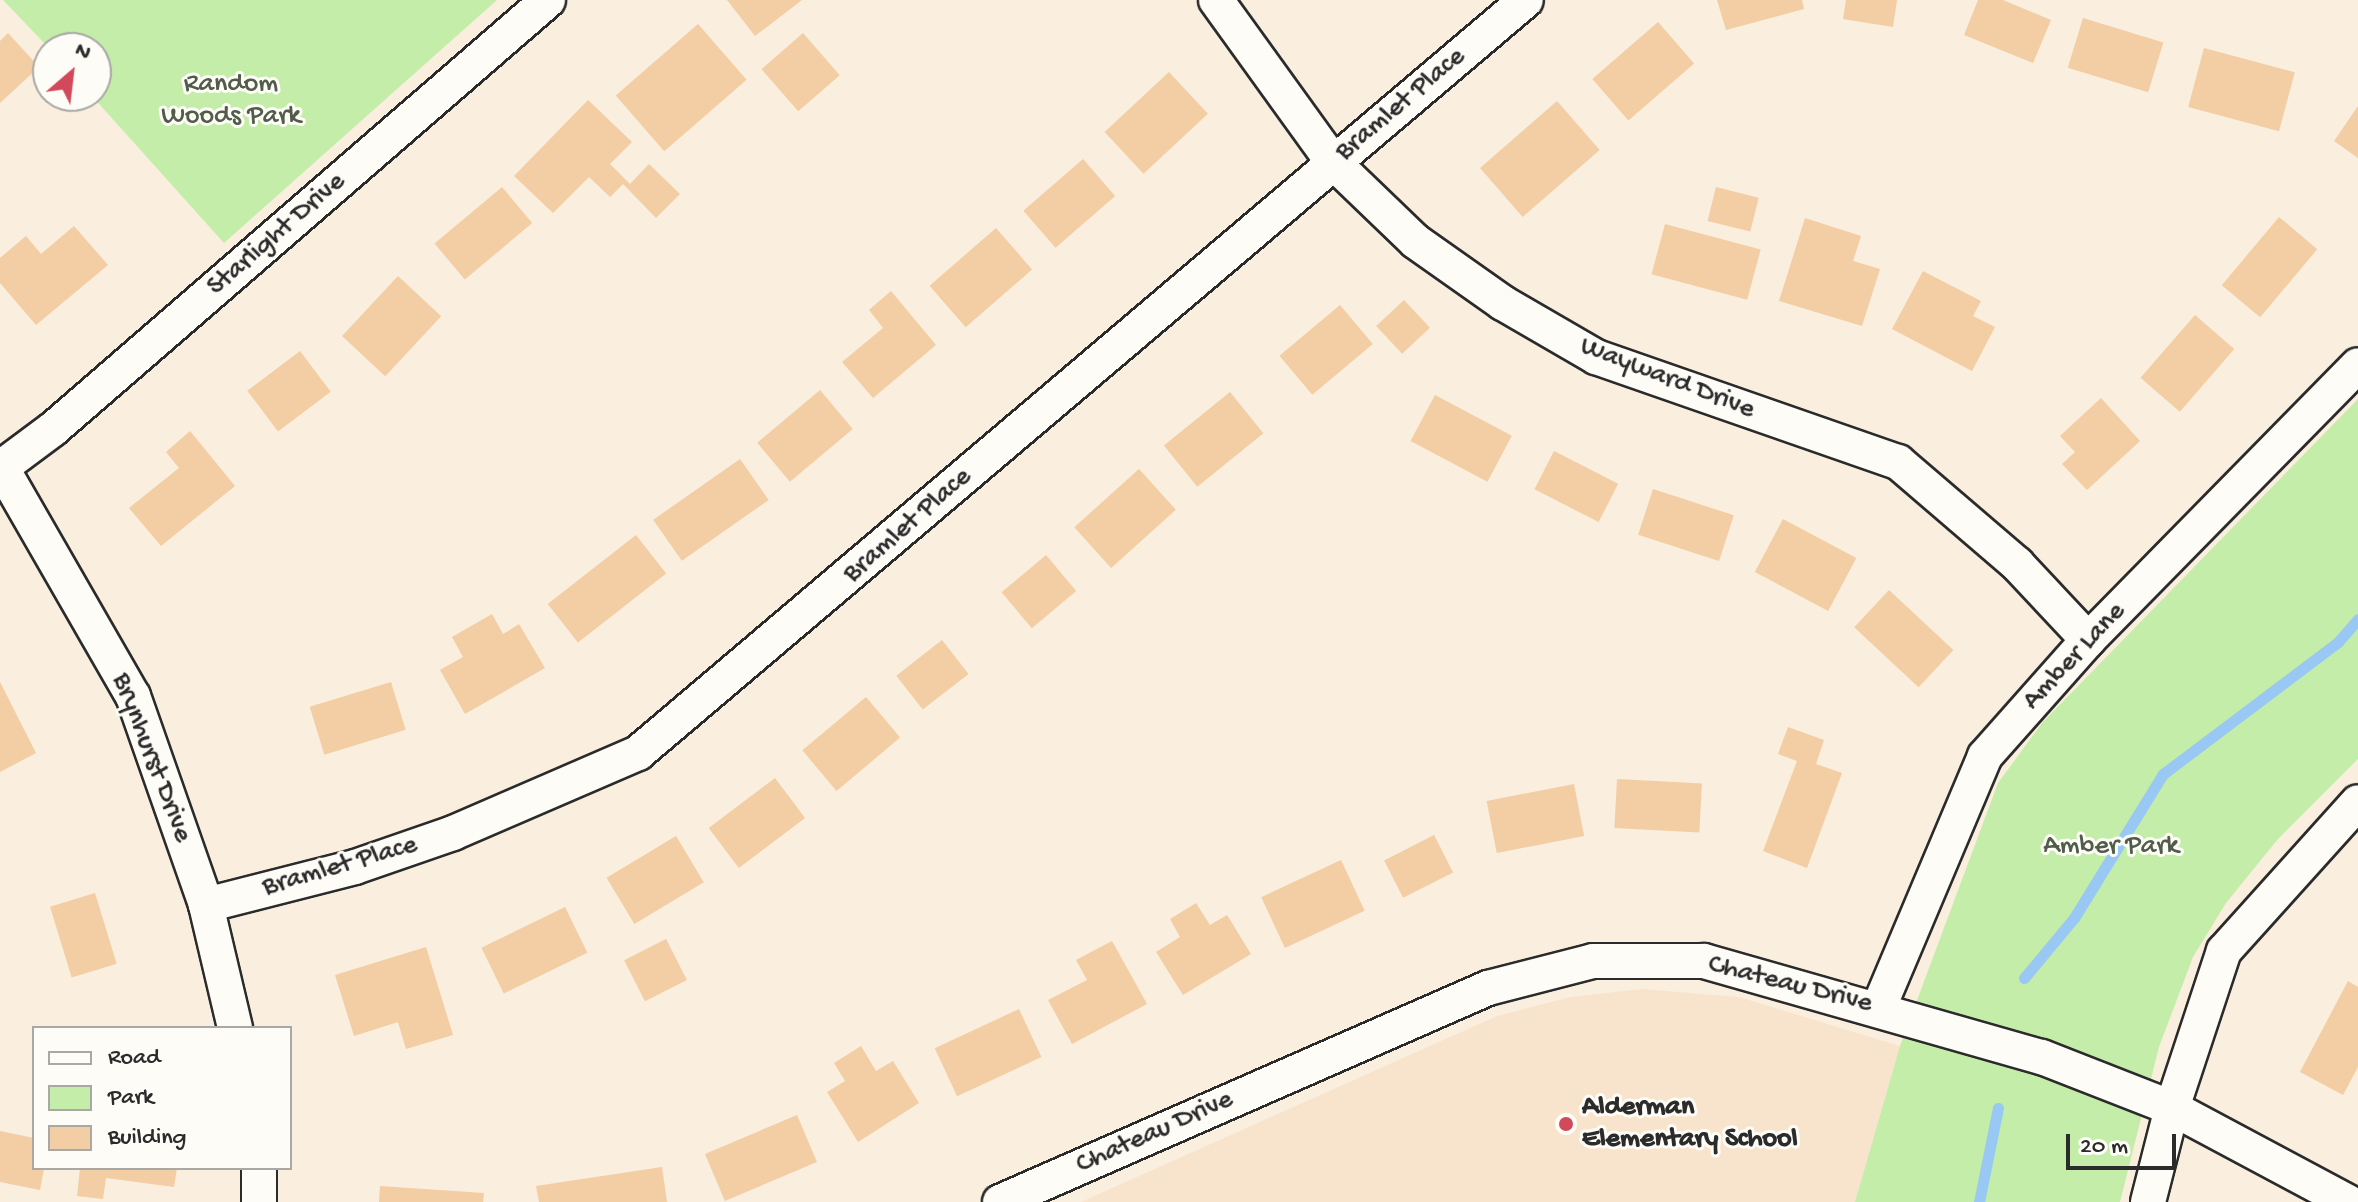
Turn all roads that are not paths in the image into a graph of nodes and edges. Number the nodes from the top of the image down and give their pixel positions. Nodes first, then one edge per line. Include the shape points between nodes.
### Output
1 (548, 0) edge
2 (1216, 0) edge
3 (1526, 0) edge
4 (1333, 162) junction
5 (2358, 365) edge
6 (1, 466) edge
7 (2088, 640) junction
8 (2358, 802) edge
9 (206, 905) junction
10 (1879, 1007) junction
11 (235, 1026) edge
12 (2172, 1108) junction
13 (259, 1170) edge
14 (259, 1202) edge
15 (1000, 1202) edge
16 (2148, 1202) edge
17 (2348, 1202) edge

1 - 6 street, Starlight Drive via 53,429
2 - 4 street, Wayward Drive
3 - 4 street, Bramlet Place
4 - 7 street, Wayward Drive via 1415,241 1503,303 1596,357 1898,462 2017,564
4 - 9 street, Bramlet Place via 638,753 439,838 355,867
5 - 7 street, Amber Lane
6 - 9 street, Brynhurst Drive via 133,696
7 - 10 street, Amber Lane via 1985,756
8 - 12 street via 2224,951
9 - 11 street, Brynhurst Drive
10 - 12 street, Chateau Drive via 2042,1057
10 - 15 street, Chateau Drive via 1704,961 1593,961 1488,988
12 - 16 street
12 - 17 street, Chateau Drive
13 - 14 street

